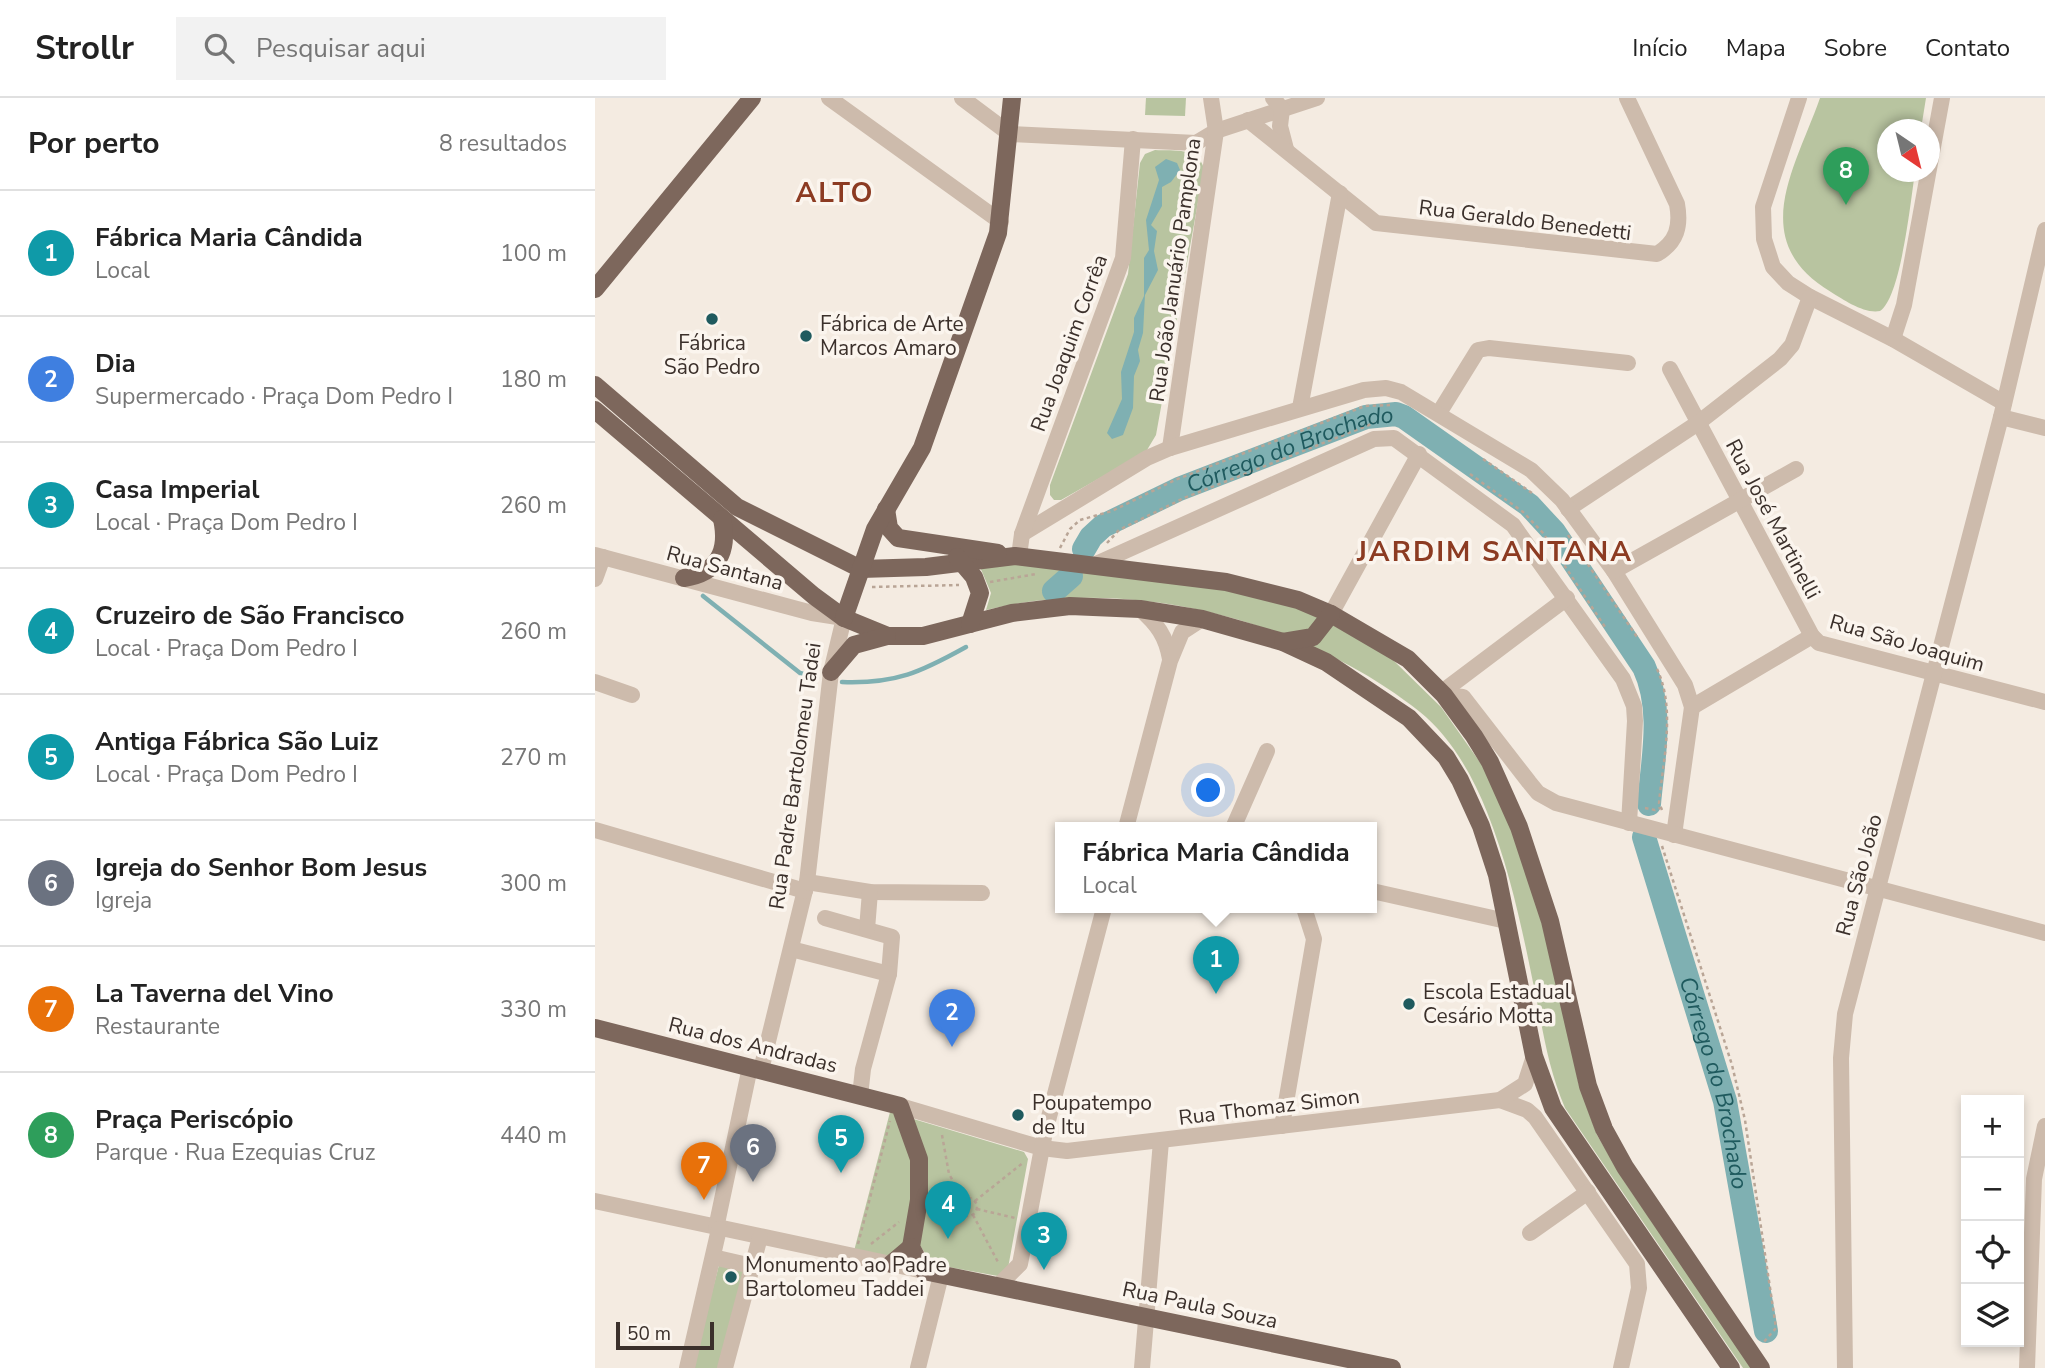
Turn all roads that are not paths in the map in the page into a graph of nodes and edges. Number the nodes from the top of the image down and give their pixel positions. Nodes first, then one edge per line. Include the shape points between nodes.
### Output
1 (829, 98) edge
2 (961, 98) edge
3 (1012, 98) edge
4 (1211, 98) edge
5 (1317, 98) edge
6 (1627, 98) edge
7 (1799, 98) edge
8 (1942, 98) edge
9 (744, 101) edge
10 (1277, 104) edge
11 (1248, 120) junction
12 (1216, 131) junction
13 (1010, 134) junction
14 (1133, 139) junction
15 (1286, 149) junction
16 (1340, 192) junction
17 (1001, 222) junction
18 (2045, 237) edge
19 (595, 289) edge
20 (1810, 297) junction
21 (1893, 339) junction
22 (1628, 363) dead end
23 (1670, 369) dead end
24 (595, 385) edge
25 (1300, 408) junction
26 (595, 410) edge
27 (2002, 410) junction
28 (1439, 413) junction
29 (1698, 423) junction
30 (2045, 428) edge
31 (1170, 448) junction
32 (1419, 454) junction
33 (1796, 469) dead end
34 (1740, 501) junction
35 (886, 509) junction
36 (1568, 509) junction
37 (722, 519) junction
38 (1022, 534) junction
39 (942, 544) junction
40 (599, 556) edge
41 (1017, 556) junction
42 (963, 563) junction
43 (1096, 564) junction
44 (861, 569) junction
45 (1613, 571) junction
46 (684, 578) junction
47 (595, 579) edge
48 (1567, 598) junction
49 (1140, 609) junction
50 (1331, 614) junction
51 (845, 618) junction
52 (1202, 619) junction
53 (971, 624) junction
54 (888, 636) junction
55 (1812, 636) junction
56 (1283, 642) junction
57 (1170, 661) junction
58 (831, 672) junction
59 (1934, 673) junction
60 (595, 682) edge
61 (1443, 694) junction
62 (632, 695) dead end
63 (2045, 702) edge
64 (1692, 707) junction
65 (1267, 751) dead end
66 (1128, 822) edge
67 (1236, 822) edge
68 (1629, 823) junction
69 (595, 830) edge
70 (1669, 834) junction
71 (806, 886) junction
72 (1877, 890) junction
73 (870, 892) junction
74 (1377, 892) edge
75 (982, 893) dead end
76 (1103, 913) edge
77 (1306, 913) edge
78 (825, 918) dead end
79 (1506, 920) junction
80 (867, 929) junction
81 (2045, 933) edge
82 (791, 949) junction
83 (889, 974) junction
84 (595, 1028) edge
85 (1534, 1055) junction
86 (756, 1068) junction
87 (860, 1096) junction
88 (1500, 1100) junction
89 (897, 1105) junction
90 (1282, 1126) junction
91 (2045, 1126) edge
92 (1161, 1141) junction
93 (1041, 1154) junction
94 (1588, 1192) junction
95 (595, 1201) edge
96 (718, 1228) junction
97 (1530, 1234) dead end
98 (760, 1237) junction
99 (911, 1247) junction
100 (713, 1257) junction
101 (891, 1265) junction
102 (753, 1266) junction
103 (932, 1273) junction
104 (1005, 1281) junction
105 (1146, 1317) junction
106 (1350, 1364) edge
107 (687, 1368) edge
108 (725, 1368) edge
109 (918, 1368) edge
110 (1142, 1368) edge
111 (1392, 1368) edge
112 (1621, 1368) edge
113 (1731, 1368) edge
114 (1761, 1368) edge
115 (1845, 1368) edge
116 (2027, 1368) edge

1 - 17 street
2 - 13 street
3 - 13 main road, Rua Padre Bartolomeu Tadei
4 - 12 street, Rua João Januário Pamplona
5 - 10 street
6 - 16 street, Rua Geraldo Benedetti via 1680,219 1676,236 1657,254 1376,223
7 - 20 street via 1763,207 1773,267
8 - 21 street
9 - 19 main road
10 - 11 street
10 - 15 street
11 - 12 street
11 - 15 street, Rua Geraldo Benedetti
12 - 14 street via 1196,143
12 - 31 street, Rua João Januário Pamplona
13 - 14 street
13 - 17 main road, Rua Padre Bartolomeu Tadei
14 - 38 street, Rua Joaquim Corrêa via 1123,258
15 - 16 street, Rua Geraldo Benedetti
16 - 25 street
17 - 35 main road, Rua Padre Bartolomeu Tadei via 922,448
18 - 27 street, Rua São João
20 - 21 street
20 - 29 street via 1792,345 1780,359
21 - 27 street
22 - 28 street via 1478,350
23 - 29 street, Rua José Martinelli
24 - 44 main road via 737,507
25 - 28 street via 1386,388
25 - 31 street
26 - 37 main road
27 - 30 street
27 - 59 street, Rua São João
28 - 36 street via 1531,470
29 - 34 street, Rua José Martinelli
29 - 36 street
31 - 38 street
32 - 43 street via 1394,438 1374,439
32 - 48 street via 1513,525
32 - 50 street
33 - 34 street
34 - 45 street
34 - 55 street, Rua José Martinelli
35 - 39 main road via 889,528 898,538
35 - 44 main road, Rua Padre Bartolomeu Tadei
36 - 45 street
37 - 46 main road via 726,540 721,558 702,575
37 - 51 main road
38 - 41 street, Rua Joaquim Corrêa
39 - 41 main road
39 - 42 main road
40 - 46 street, Rua Santana
40 - 47 street
41 - 42 main road
41 - 43 main road
42 - 44 main road
42 - 53 main road via 980,593
43 - 50 main road via 1258,588
44 - 51 main road, Rua Padre Bartolomeu Tadei
45 - 64 street via 1685,685
46 - 51 street, Rua Santana
48 - 61 street
48 - 68 street via 1623,679 1634,706
49 - 52 main road
49 - 53 main road via 1047,608
49 - 57 street via 1164,636
50 - 56 main road via 1314,637
50 - 61 main road via 1400,653
51 - 54 main road
51 - 58 street, Rua Padre Bartolomeu Tadei
52 - 56 main road
52 - 57 street via 1182,632
53 - 54 main road via 923,636
54 - 58 main road via 854,645
55 - 59 street, Rua São Joaquim via 1819,643
55 - 64 street, Rua São Joaquim
56 - 79 main road via 1351,676 1426,733 1460,780 1484,835
57 - 66 street
58 - 71 street, Rua Padre Bartolomeu Tadei
59 - 63 street, Rua São Joaquim
59 - 72 street, Rua São João
60 - 62 street
61 - 68 street via 1463,697 1548,800
61 - 114 main road via 1490,762 1519,827 1549,921 1588,1086 1604,1129
64 - 70 street
65 - 67 street
68 - 70 street
69 - 71 street
70 - 72 street
71 - 73 street
71 - 82 street, Rua Padre Bartolomeu Tadei
72 - 81 street
72 - 115 street, Rua São João via 1842,1036
73 - 75 street
73 - 80 street
74 - 79 street
76 - 93 street
77 - 90 street via 1314,939
78 - 80 street
79 - 85 main road
80 - 83 street via 892,937
82 - 83 street
82 - 86 street, Rua Padre Bartolomeu Tadei
83 - 87 street
84 - 86 main road, Rua dos Andradas
85 - 88 street via 1525,1084
85 - 113 main road via 1561,1122
86 - 87 main road, Rua dos Andradas
86 - 96 street, Rua Padre Bartolomeu Tadei
87 - 89 main road, Rua dos Andradas
88 - 90 street, Rua Thomaz Simon
88 - 94 street via 1535,1117
89 - 93 street, Rua Thomaz Simon
89 - 99 main road via 917,1149 920,1171
90 - 92 street, Rua Thomaz Simon
91 - 116 street via 2034,1179
92 - 93 street, Rua Thomaz Simon
92 - 105 street
93 - 104 street via 1020,1264
94 - 97 street
94 - 112 street via 1639,1271
95 - 96 street
96 - 98 street
96 - 100 street, Rua Padre Bartolomeu Tadei
98 - 101 street
98 - 102 street
99 - 101 main road
99 - 103 main road
100 - 102 street
100 - 107 street, Rua Padre Bartolomeu Tadei
101 - 103 street
102 - 108 street
103 - 104 main road, Rua Paula Souza
103 - 109 street
104 - 105 main road, Rua Paula Souza
105 - 106 main road, Rua Paula Souza
105 - 110 street
106 - 111 main road, Rua Paula Souza

